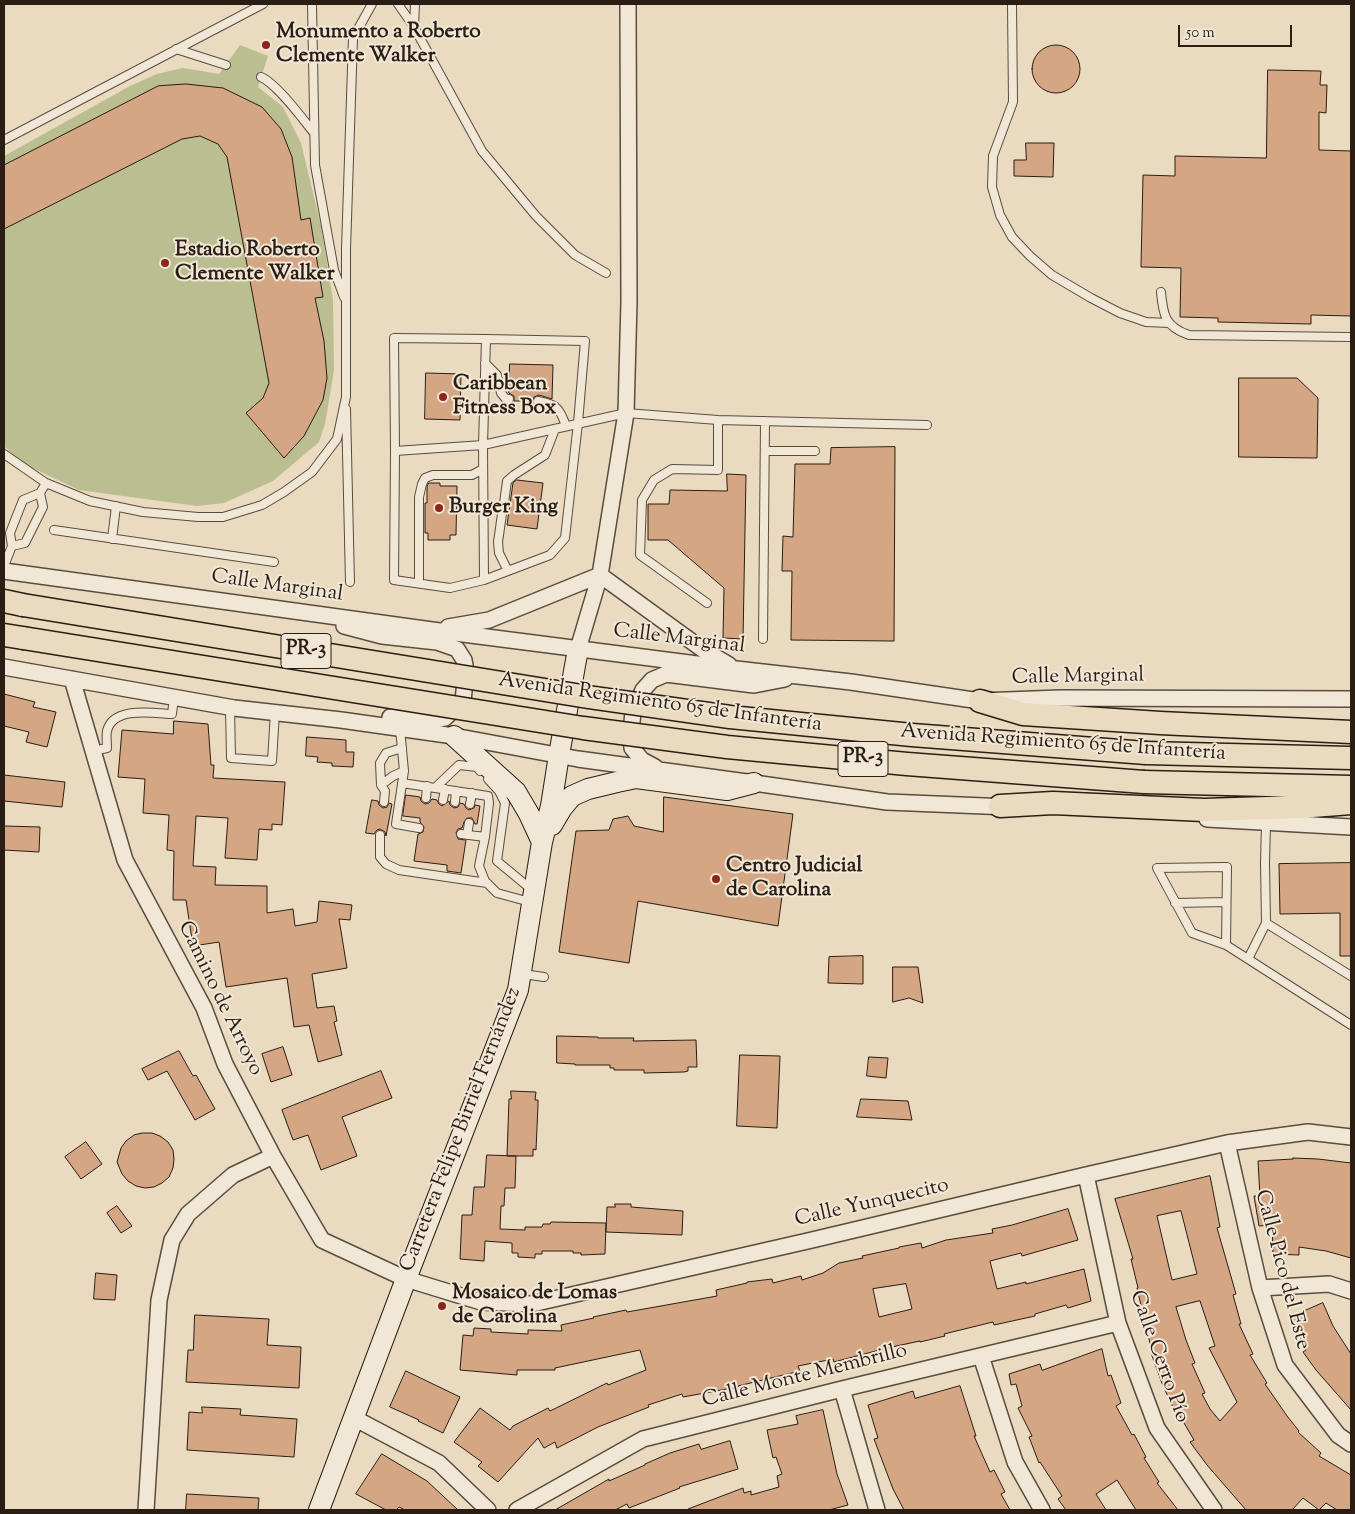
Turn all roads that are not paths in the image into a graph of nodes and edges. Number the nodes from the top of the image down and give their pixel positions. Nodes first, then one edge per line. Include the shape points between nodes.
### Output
1 (262, 4) edge
2 (312, 4) edge
3 (372, 4) edge
4 (398, 4) edge
5 (416, 4) edge
6 (628, 4) edge
7 (1012, 4) edge
8 (414, 27) junction
9 (176, 50) junction
10 (226, 65) dead end
11 (261, 77) dead end
12 (314, 133) junction
13 (4, 140) edge
14 (606, 273) dead end
15 (1161, 292) dead end
16 (346, 301) junction
17 (1170, 323) junction
18 (1351, 337) edge
19 (486, 339) junction
20 (485, 363) junction
21 (346, 397) junction
22 (509, 399) dead end
23 (538, 400) dead end
24 (626, 413) junction
25 (718, 420) junction
26 (765, 421) junction
27 (578, 423) junction
28 (927, 425) dead end
29 (566, 426) junction
30 (555, 429) junction
31 (483, 445) junction
32 (395, 451) junction
33 (765, 451) junction
34 (815, 451) dead end
35 (7, 456) edge
36 (4, 465) edge
37 (483, 469) junction
38 (46, 483) junction
39 (40, 493) junction
40 (504, 503) dead end
41 (116, 506) junction
42 (502, 514) dead end
43 (54, 530) dead end
44 (112, 539) junction
45 (12, 546) junction
46 (274, 562) dead end
47 (4, 566) edge
48 (4, 571) edge
49 (508, 571) junction
50 (600, 575) junction
51 (484, 580) junction
52 (350, 582) dead end
53 (419, 583) junction
54 (13, 603) edge
55 (707, 603) dead end
56 (310, 613) junction
57 (432, 630) junction
58 (13, 637) edge
59 (763, 639) dead end
60 (578, 648) junction
61 (4, 667) edge
62 (736, 669) junction
63 (798, 676) junction
64 (72, 679) junction
65 (174, 697) junction
66 (1351, 699) edge
67 (980, 701) junction
68 (230, 707) junction
69 (275, 712) junction
70 (341, 720) junction
71 (400, 728) junction
72 (1351, 732) edge
73 (454, 736) junction
74 (402, 748) junction
75 (93, 751) junction
76 (559, 755) junction
77 (1351, 758) edge
78 (661, 770) junction
79 (404, 771) junction
80 (402, 783) junction
81 (754, 784) junction
82 (381, 785) junction
83 (432, 787) junction
84 (1351, 787) edge
85 (444, 789) junction
86 (456, 791) junction
87 (472, 793) junction
88 (426, 798) dead end
89 (443, 800) dead end
90 (384, 802) dead end
91 (455, 802) dead end
92 (1351, 803) edge
93 (470, 804) dead end
94 (1000, 806) junction
95 (469, 823) dead end
96 (1266, 823) junction
97 (1351, 827) edge
98 (419, 828) dead end
99 (380, 835) dead end
100 (485, 837) junction
101 (542, 842) junction
102 (487, 883) junction
103 (533, 897) junction
104 (1175, 902) junction
105 (1226, 902) junction
106 (1266, 923) junction
107 (1226, 945) junction
108 (1248, 959) junction
109 (520, 974) junction
110 (1351, 976) edge
111 (544, 977) dead end
112 (1351, 1025) edge
113 (1351, 1137) edge
114 (1227, 1143) junction
115 (273, 1156) junction
116 (1086, 1175) junction
117 (406, 1279) junction
118 (1260, 1288) junction
119 (1351, 1291) edge
120 (1118, 1323) junction
121 (981, 1356) junction
122 (842, 1389) junction
123 (354, 1418) junction
124 (1351, 1444) edge
125 (146, 1510) edge
126 (319, 1510) edge
127 (488, 1510) edge
128 (517, 1510) edge
129 (877, 1510) edge
130 (1042, 1510) edge
131 (1214, 1510) edge

1 - 9 lane
2 - 12 lane
3 - 16 lane via 353,38
4 - 8 lane
5 - 8 lane
6 - 24 street
7 - 17 lane via 1013,102 993,156 992,187 1000,214 1012,236 1052,275 1120,313 1146,322
8 - 14 lane via 482,151 536,216 575,256
9 - 10 lane
9 - 13 lane
11 - 12 lane via 293,107
12 - 16 lane via 315,165 334,270
15 - 17 lane via 1162,311
16 - 21 lane
17 - 18 lane via 1176,330 1189,335
19 - 20 lane
19 - 27 lane via 584,341
19 - 32 lane via 394,338
20 - 22 lane via 497,375 501,394
20 - 31 lane
21 - 41 lane via 337,439 312,472 262,505 223,517 143,512
21 - 52 lane
23 - 29 lane via 550,403 561,413
24 - 25 lane
24 - 27 lane
24 - 50 street
25 - 26 lane
25 - 55 lane via 718,470 672,468 654,480 642,500 640,555
26 - 28 lane
26 - 33 lane
27 - 29 lane
27 - 49 lane via 565,538 550,556
29 - 30 lane
30 - 31 lane
30 - 40 lane via 545,455 507,482
31 - 32 lane
31 - 37 lane
32 - 53 lane via 394,580
33 - 34 lane
33 - 59 lane
35 - 36 lane
35 - 38 lane
37 - 51 lane
37 - 53 lane via 472,475 433,475 422,484
38 - 39 lane
38 - 41 lane via 90,501
39 - 45 lane via 23,500 10,533
39 - 45 lane via 43,507 25,543
41 - 44 lane
42 - 49 lane via 499,553
43 - 44 lane
44 - 46 lane
45 - 47 lane
48 - 56 street, Calle Marginal
49 - 51 lane
50 - 57 street via 489,620
50 - 60 street
50 - 62 street
51 - 53 lane via 450,588
54 - 77 main road, Avenida Regimiento 65 de Infantería / PR-3, bridge via 579,696 711,714 912,735 1146,753
56 - 57 street, Calle Marginal
56 - 70 street via 382,636 437,642 457,649 464,660 463,701 444,718 426,720 386,716
57 - 60 street, Calle Marginal
58 - 84 main road, Avenida Regimiento 65 de Infantería / PR-3, bridge via 583,728 727,747 1144,782
60 - 62 street, Calle Marginal
60 - 76 street, Carretera Felipe Birriel Fernández
61 - 64 street
62 - 63 street, Calle Marginal
63 - 67 street, Calle Marginal
63 - 78 street via 754,685 666,674 652,680 643,690 634,713 632,748 642,760
64 - 65 street
64 - 75 street, Camino de Arroyo
65 - 68 street
65 - 75 lane via 172,714 137,712 112,722 107,731 107,748
66 - 67 street, Calle Marginal via 1060,698
67 - 72 main road via 1024,714
68 - 69 street
68 - 69 lane via 232,758 272,762
69 - 70 street
70 - 71 street
71 - 73 street
71 - 74 lane
73 - 76 street
73 - 101 street via 516,792
74 - 79 lane
74 - 82 lane via 386,753 380,763
75 - 115 street, Camino de Arroyo via 126,860 204,1008 225,1064
76 - 78 street
76 - 101 street, Carretera Felipe Birriel Fernández
78 - 81 street
79 - 80 lane
79 - 82 lane
80 - 83 lane
80 - 98 lane via 396,824
81 - 94 street via 887,802
81 - 101 street via 727,790 636,778 588,789 572,796
82 - 90 lane via 385,791
83 - 85 lane
83 - 88 lane
83 - 103 lane via 459,764 477,767 499,791 505,803 497,861
85 - 86 lane
85 - 89 lane
86 - 87 lane
86 - 91 lane
87 - 93 lane
87 - 100 lane via 488,796
92 - 94 main road via 1204,810 1053,804
94 - 96 street
95 - 100 lane via 464,834
96 - 97 street
96 - 106 lane
99 - 102 lane via 380,857 399,870
100 - 102 lane via 479,866
101 - 103 street, Carretera Felipe Birriel Fernández
102 - 103 lane via 497,893
103 - 109 street, Carretera Felipe Birriel Fernández
104 - 105 lane
104 - 105 lane via 1157,868 1227,867
104 - 107 lane via 1192,933
105 - 107 lane
106 - 108 lane
106 - 110 lane
107 - 108 lane
108 - 112 lane
109 - 111 lane
109 - 117 street, Carretera Felipe Birriel Fernández via 518,990
113 - 114 street, Calle Yunquecito via 1308,1132
114 - 116 street, Calle Yunquecito
114 - 118 street, Calle Pico del Este
115 - 117 street, Camino de Arroyo via 322,1240
115 - 125 street via 233,1175 188,1214 172,1240 158,1300
116 - 117 street, Calle Yunquecito via 532,1304 481,1302
116 - 120 street, Calle Cerro Pío
117 - 123 street, Carretera Felipe Birriel Fernández
118 - 119 street via 1330,1284
118 - 124 street, Calle Pico del Este via 1285,1365 1338,1435
120 - 121 street, Calle Monte Membrillo
120 - 131 street, Calle Cerro Pío via 1157,1428
121 - 122 street, Calle Monte Membrillo
121 - 130 street via 1015,1462
122 - 128 street, Calle Monte Membrillo via 643,1439
122 - 129 street
123 - 126 street, Carretera Felipe Birriel Fernández
123 - 127 street via 439,1463

